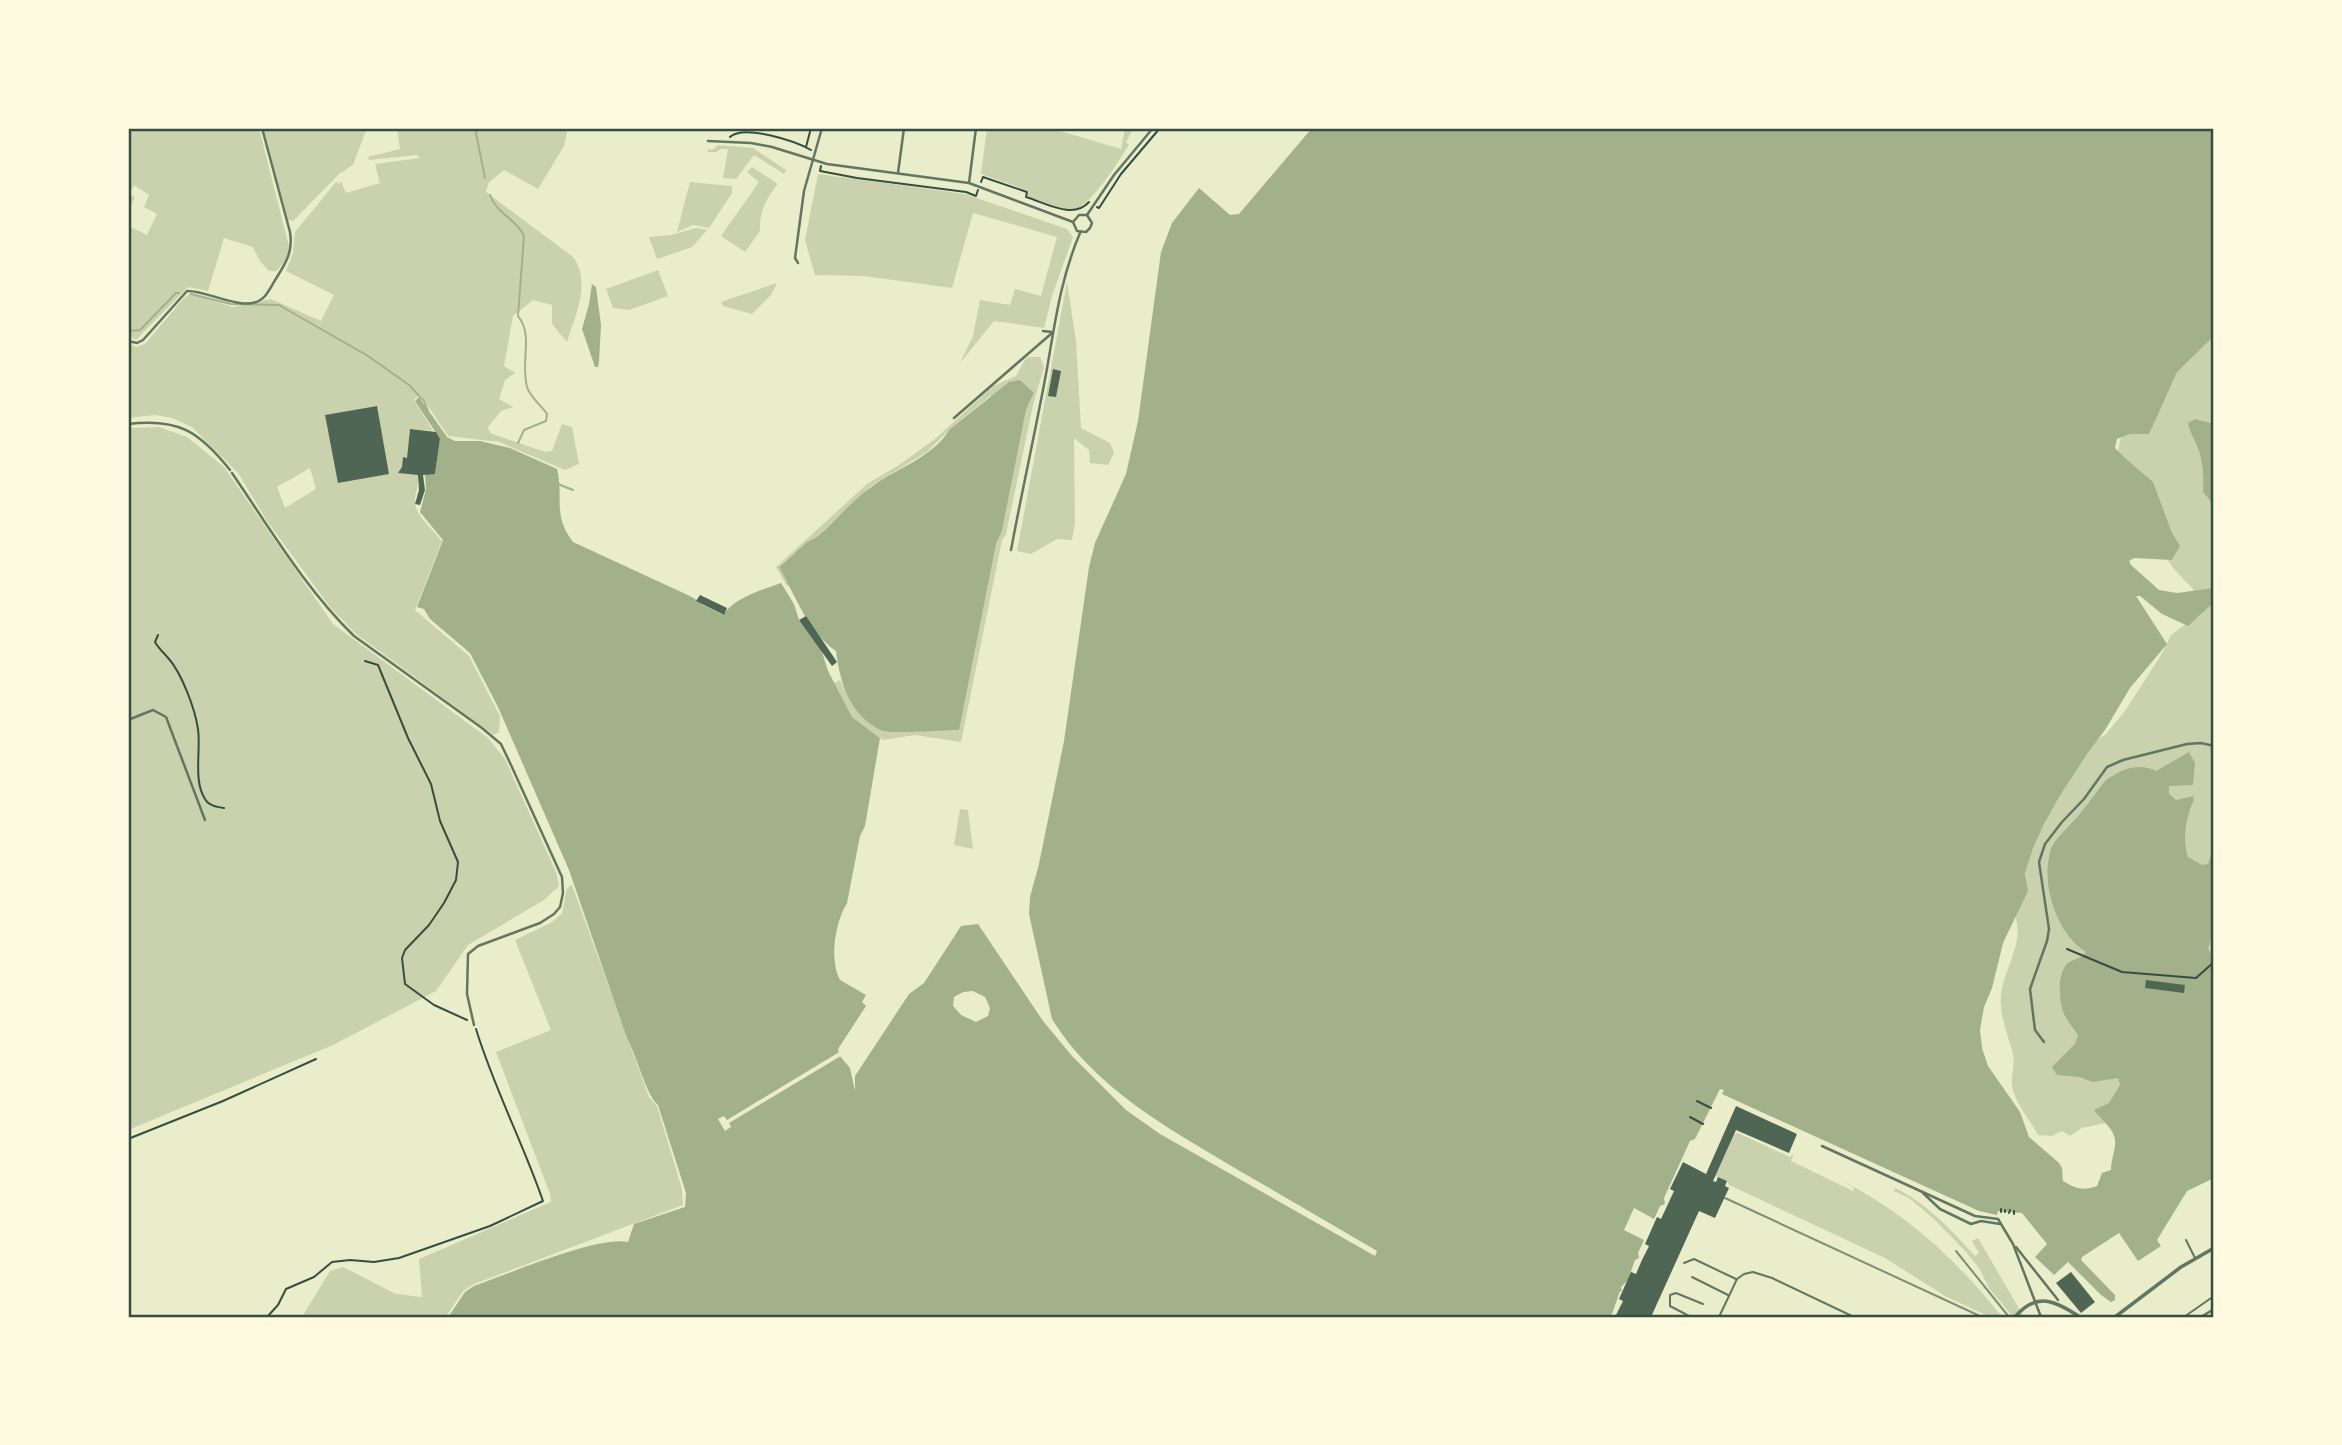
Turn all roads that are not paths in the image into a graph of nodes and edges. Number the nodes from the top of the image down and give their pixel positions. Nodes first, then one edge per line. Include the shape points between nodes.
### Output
1 (262, 128) edge
2 (822, 128) edge
3 (904, 128) edge
4 (976, 128) edge
5 (1153, 128) edge
6 (708, 141) dead end
7 (813, 160) junction
8 (898, 173) junction
9 (969, 183) junction
10 (1087, 215) junction
11 (1073, 222) junction
12 (1080, 233) junction
13 (798, 263) dead end
14 (1043, 331) dead end
15 (1052, 332) junction
16 (128, 341) edge
17 (954, 418) dead end
18 (128, 424) edge
19 (1011, 550) dead end
20 (128, 720) edge
21 (2214, 746) edge
22 (205, 820) dead end
23 (474, 1025) road end
24 (2044, 1042) dead end
25 (1822, 1146) dead end
26 (1920, 1190) junction
27 (2001, 1224) junction
28 (2186, 1240) dead end
29 (2013, 1244) junction
30 (2214, 1248) edge
31 (2195, 1259) junction
32 (1684, 1264) dead end
33 (1692, 1277) dead end
34 (1737, 1279) junction
35 (1729, 1296) junction
36 (2214, 1296) edge
37 (2058, 1300) dead end
38 (1703, 1304) dead end
39 (2214, 1309) edge
40 (2123, 1315) edge
41 (1691, 1317) edge
42 (1719, 1317) edge
43 (1854, 1317) edge
44 (2015, 1317) edge
45 (2041, 1317) edge
46 (2078, 1317) edge
47 (2115, 1317) edge
48 (2184, 1317) edge
49 (2201, 1317) edge

1 - 16 street via 290,232 288,260 264,298 236,303 187,291 143,340
2 - 7 street
3 - 8 street
4 - 9 street
5 - 10 street
6 - 7 street via 772,147
7 - 8 street
7 - 13 street via 799,222
8 - 9 street
9 - 11 street
10 - 11 street via 1079,215
10 - 12 street via 1092,223
11 - 12 street
12 - 15 street via 1062,281
14 - 15 street
15 - 17 street
15 - 19 street
18 - 23 street via 164,422 184,429 217,454 336,619 501,744 562,877 563,893 560,907 540,923 468,954 467,994
20 - 22 street via 153,710 166,717
21 - 24 street via 2188,744 2107,766 2045,845 2039,862 2049,929 2030,989 2035,1030
25 - 26 street
26 - 27 street
26 - 27 street via 1940,1209 1972,1224
27 - 29 street
28 - 31 lane
29 - 37 street
29 - 45 street
30 - 31 street
31 - 40 street via 2161,1281
32 - 34 lane via 1694,1259
33 - 35 lane
34 - 35 lane
34 - 43 lane via 1747,1273 1762,1274
35 - 42 lane
36 - 48 lane
38 - 41 lane via 1676,1293 1670,1295 1670,1306
39 - 49 street
40 - 47 street
44 - 46 street via 2042,1300

